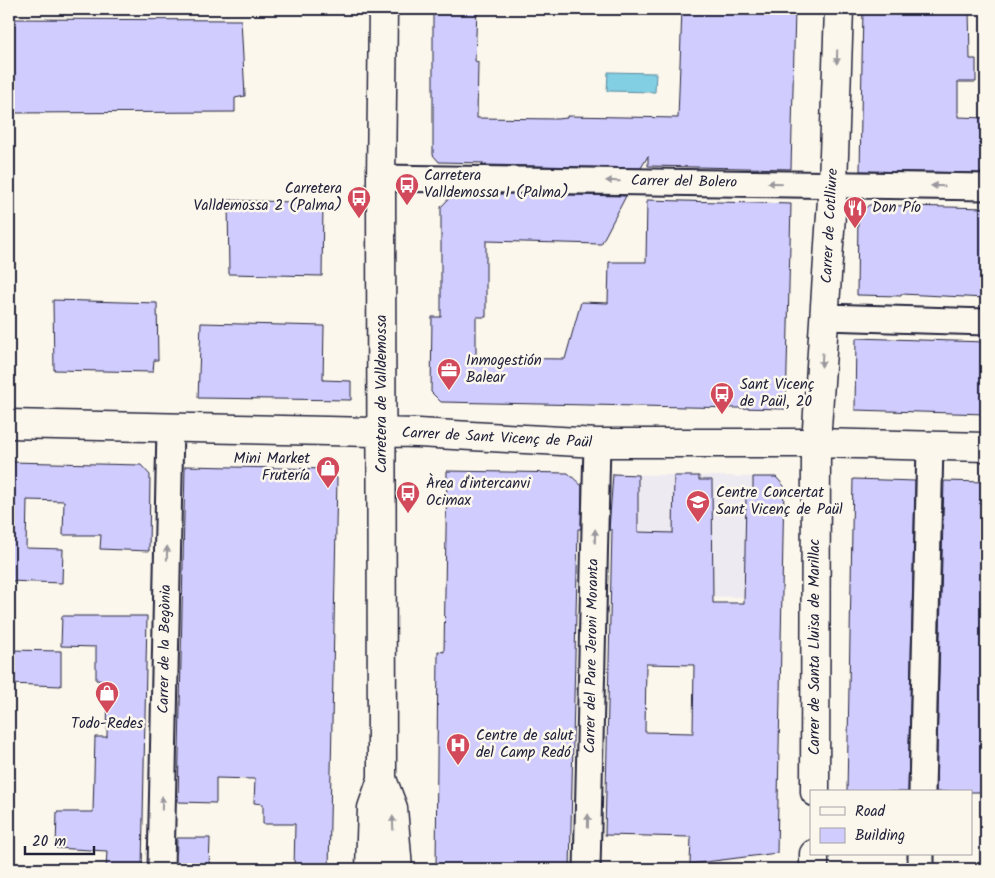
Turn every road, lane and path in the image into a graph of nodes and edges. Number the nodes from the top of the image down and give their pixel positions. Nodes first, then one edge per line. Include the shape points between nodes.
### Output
1 (383, 9) edge
2 (839, 9) edge
3 (381, 178) junction
4 (833, 184) junction
5 (986, 187) edge
6 (825, 317) junction
7 (986, 322) edge
8 (9, 424) edge
9 (170, 428) junction
10 (383, 432) junction
11 (597, 443) junction
12 (816, 443) junction
13 (930, 446) junction
14 (986, 447) edge
15 (382, 779) junction
16 (815, 790) edge
17 (922, 790) edge
18 (814, 856) edge
19 (921, 856) edge
20 (161, 869) edge
21 (370, 869) edge
22 (398, 869) edge
23 (587, 869) edge
24 (814, 869) edge
25 (921, 869) edge

1 - 3 street, Carretera de Valldemossa
2 -> 4 street, Carrer de Cotlliure
4 -> 3 street, Carrer del Bolero
3 - 10 street, Carretera de Valldemossa
5 -> 4 street, Carrer del Bolero
4 - 6 street, Carrer de Cotlliure
6 - 7 street
6 -> 12 street, Carrer de Cotlliure
8 - 9 street, Carrer de Sant Vicenç de Paül
9 - 10 street, Carrer de Sant Vicenç de Paül
20 -> 9 street, Carrer de la Begònia
10 - 11 street, Carrer de Sant Vicenç de Paül
10 - 15 street, Carretera de Valldemossa
11 - 12 street, Carrer de Sant Vicenç de Paül
23 -> 11 street, Carrer del Pare Jeroni Moranta
12 - 13 street, Carrer de Sant Vicenç de Paül
12 - 16 street, Carrer de Santa Lluïsa de Marillac
13 - 14 street, Carrer de Sant Vicenç de Paül
13 - 17 street
15 - 21 street, Carretera de Valldemossa via 372,808
22 -> 15 street, Carretera de Valldemossa via 392,808
18 - 24 street
19 - 25 street

